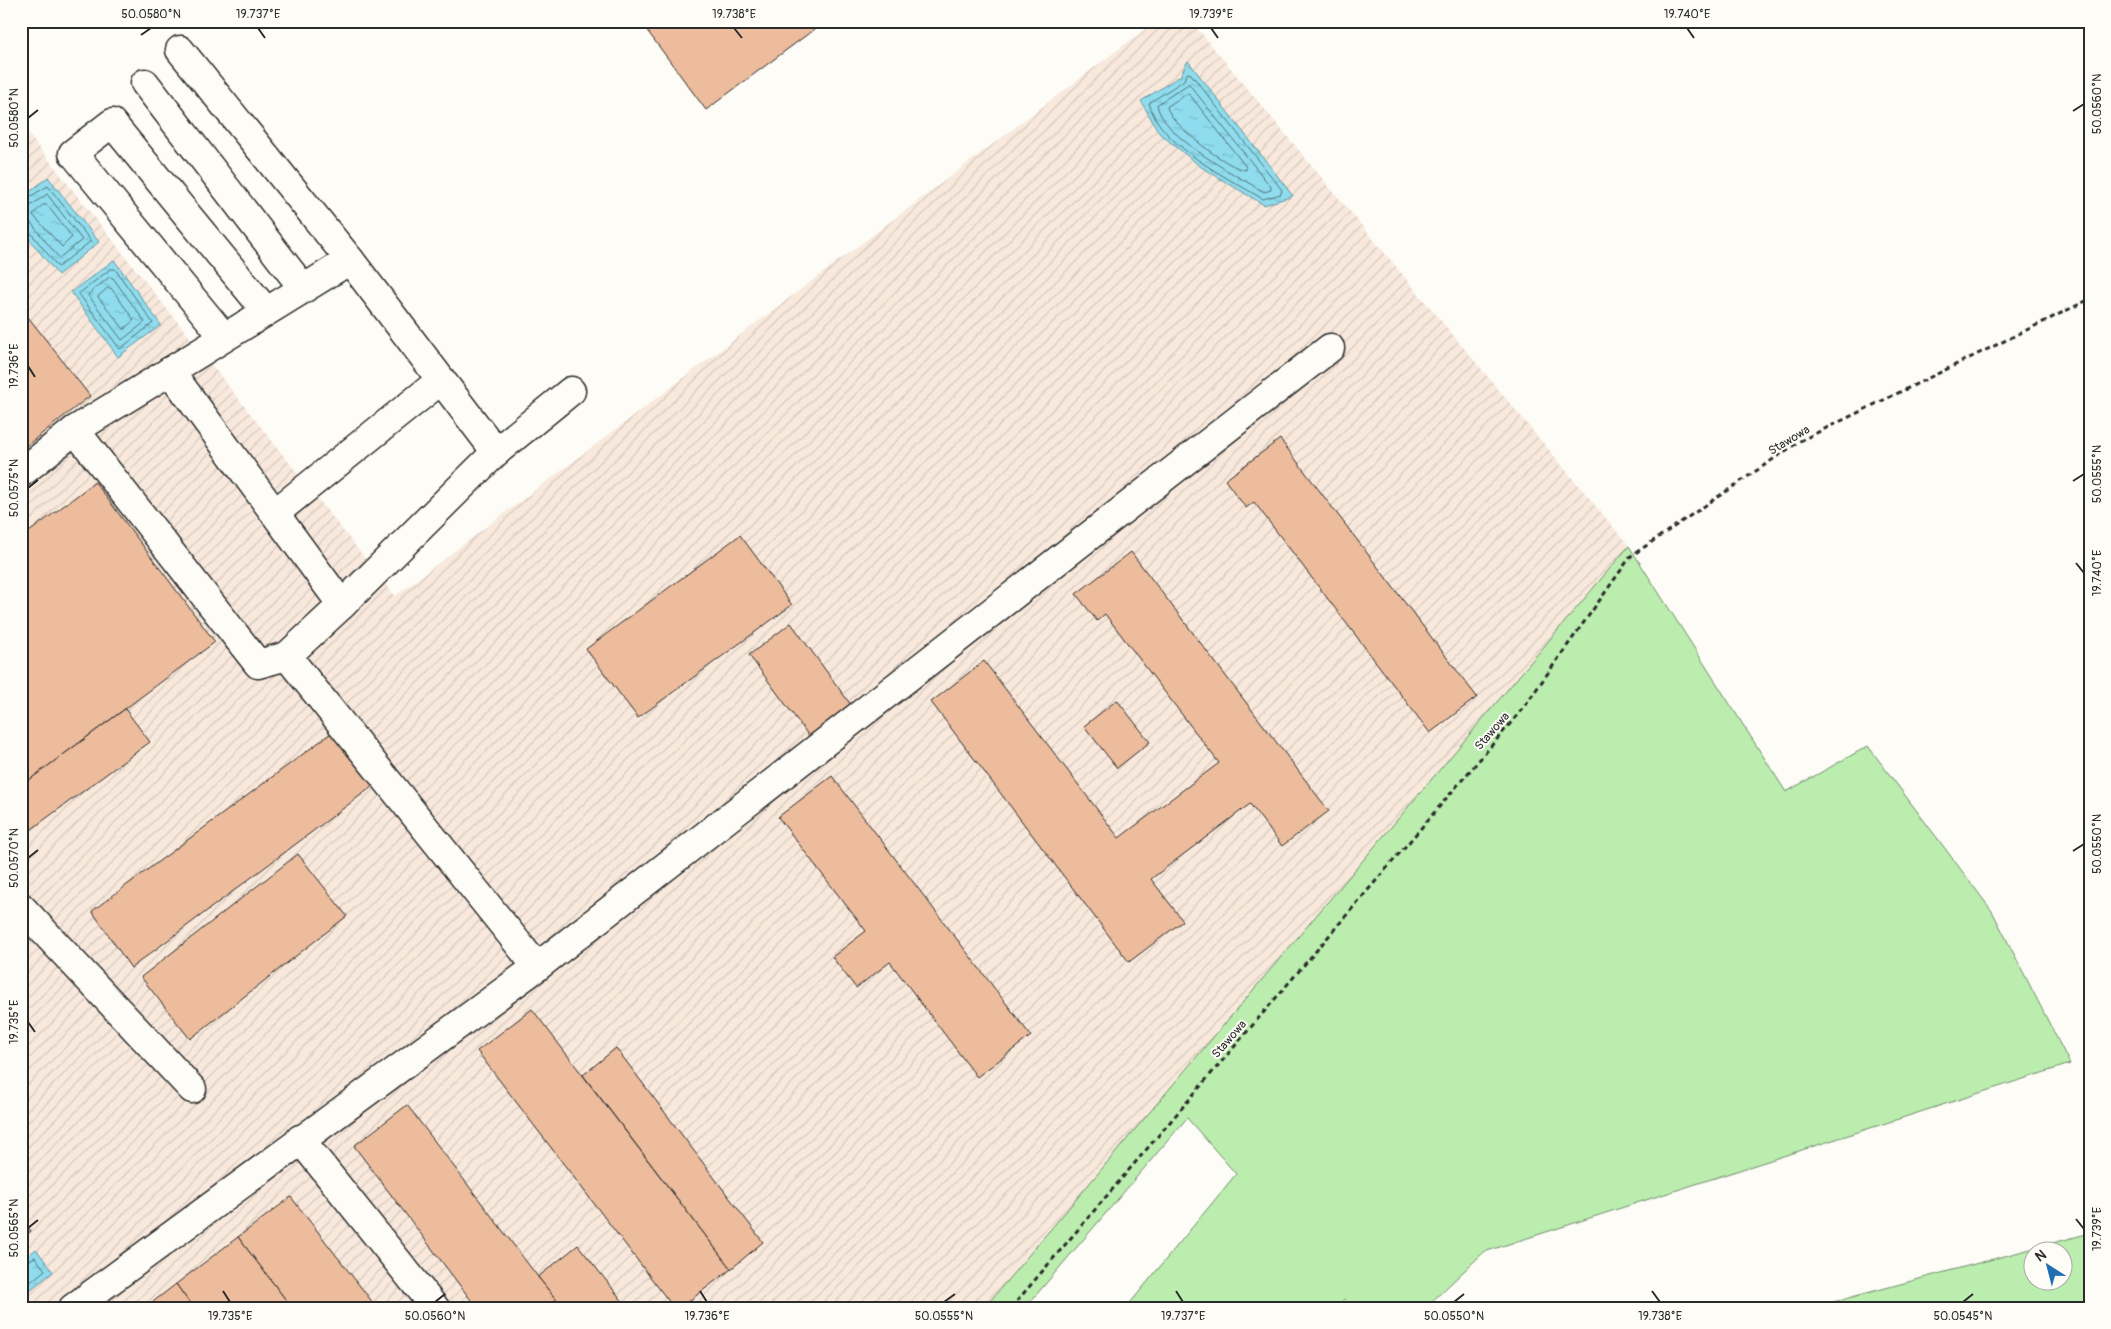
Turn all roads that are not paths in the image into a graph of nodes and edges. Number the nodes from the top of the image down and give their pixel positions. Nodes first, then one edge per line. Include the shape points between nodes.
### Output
1 (180, 50) dead end
2 (145, 83) dead end
3 (350, 260) junction
4 (303, 288) junction
5 (266, 311) junction
6 (224, 337) junction
7 (1330, 348) dead end
8 (170, 371) junction
9 (441, 380) junction
10 (571, 391) dead end
11 (74, 430) junction
12 (496, 452) junction
13 (21, 473) edge
14 (275, 513) junction
15 (342, 605) junction
16 (287, 656) junction
17 (21, 907) edge
18 (537, 967) junction
19 (192, 1089) dead end
20 (300, 1139) junction
21 (90, 1303) edge
22 (434, 1308) edge

1 - 3 lane
2 - 4 lane
3 - 4 lane
3 - 9 lane
4 - 5 lane
5 - 6 lane
5 - 6 lane via 112,122 73,153
6 - 8 lane
7 - 18 lane
8 - 11 lane
8 - 14 lane
9 - 12 lane
9 - 14 lane
10 - 12 lane
11 - 13 lane
11 - 16 lane via 258,664
12 - 15 lane
14 - 15 lane
15 - 16 lane
16 - 18 lane
17 - 19 lane
18 - 20 lane
20 - 21 lane
20 - 22 lane

